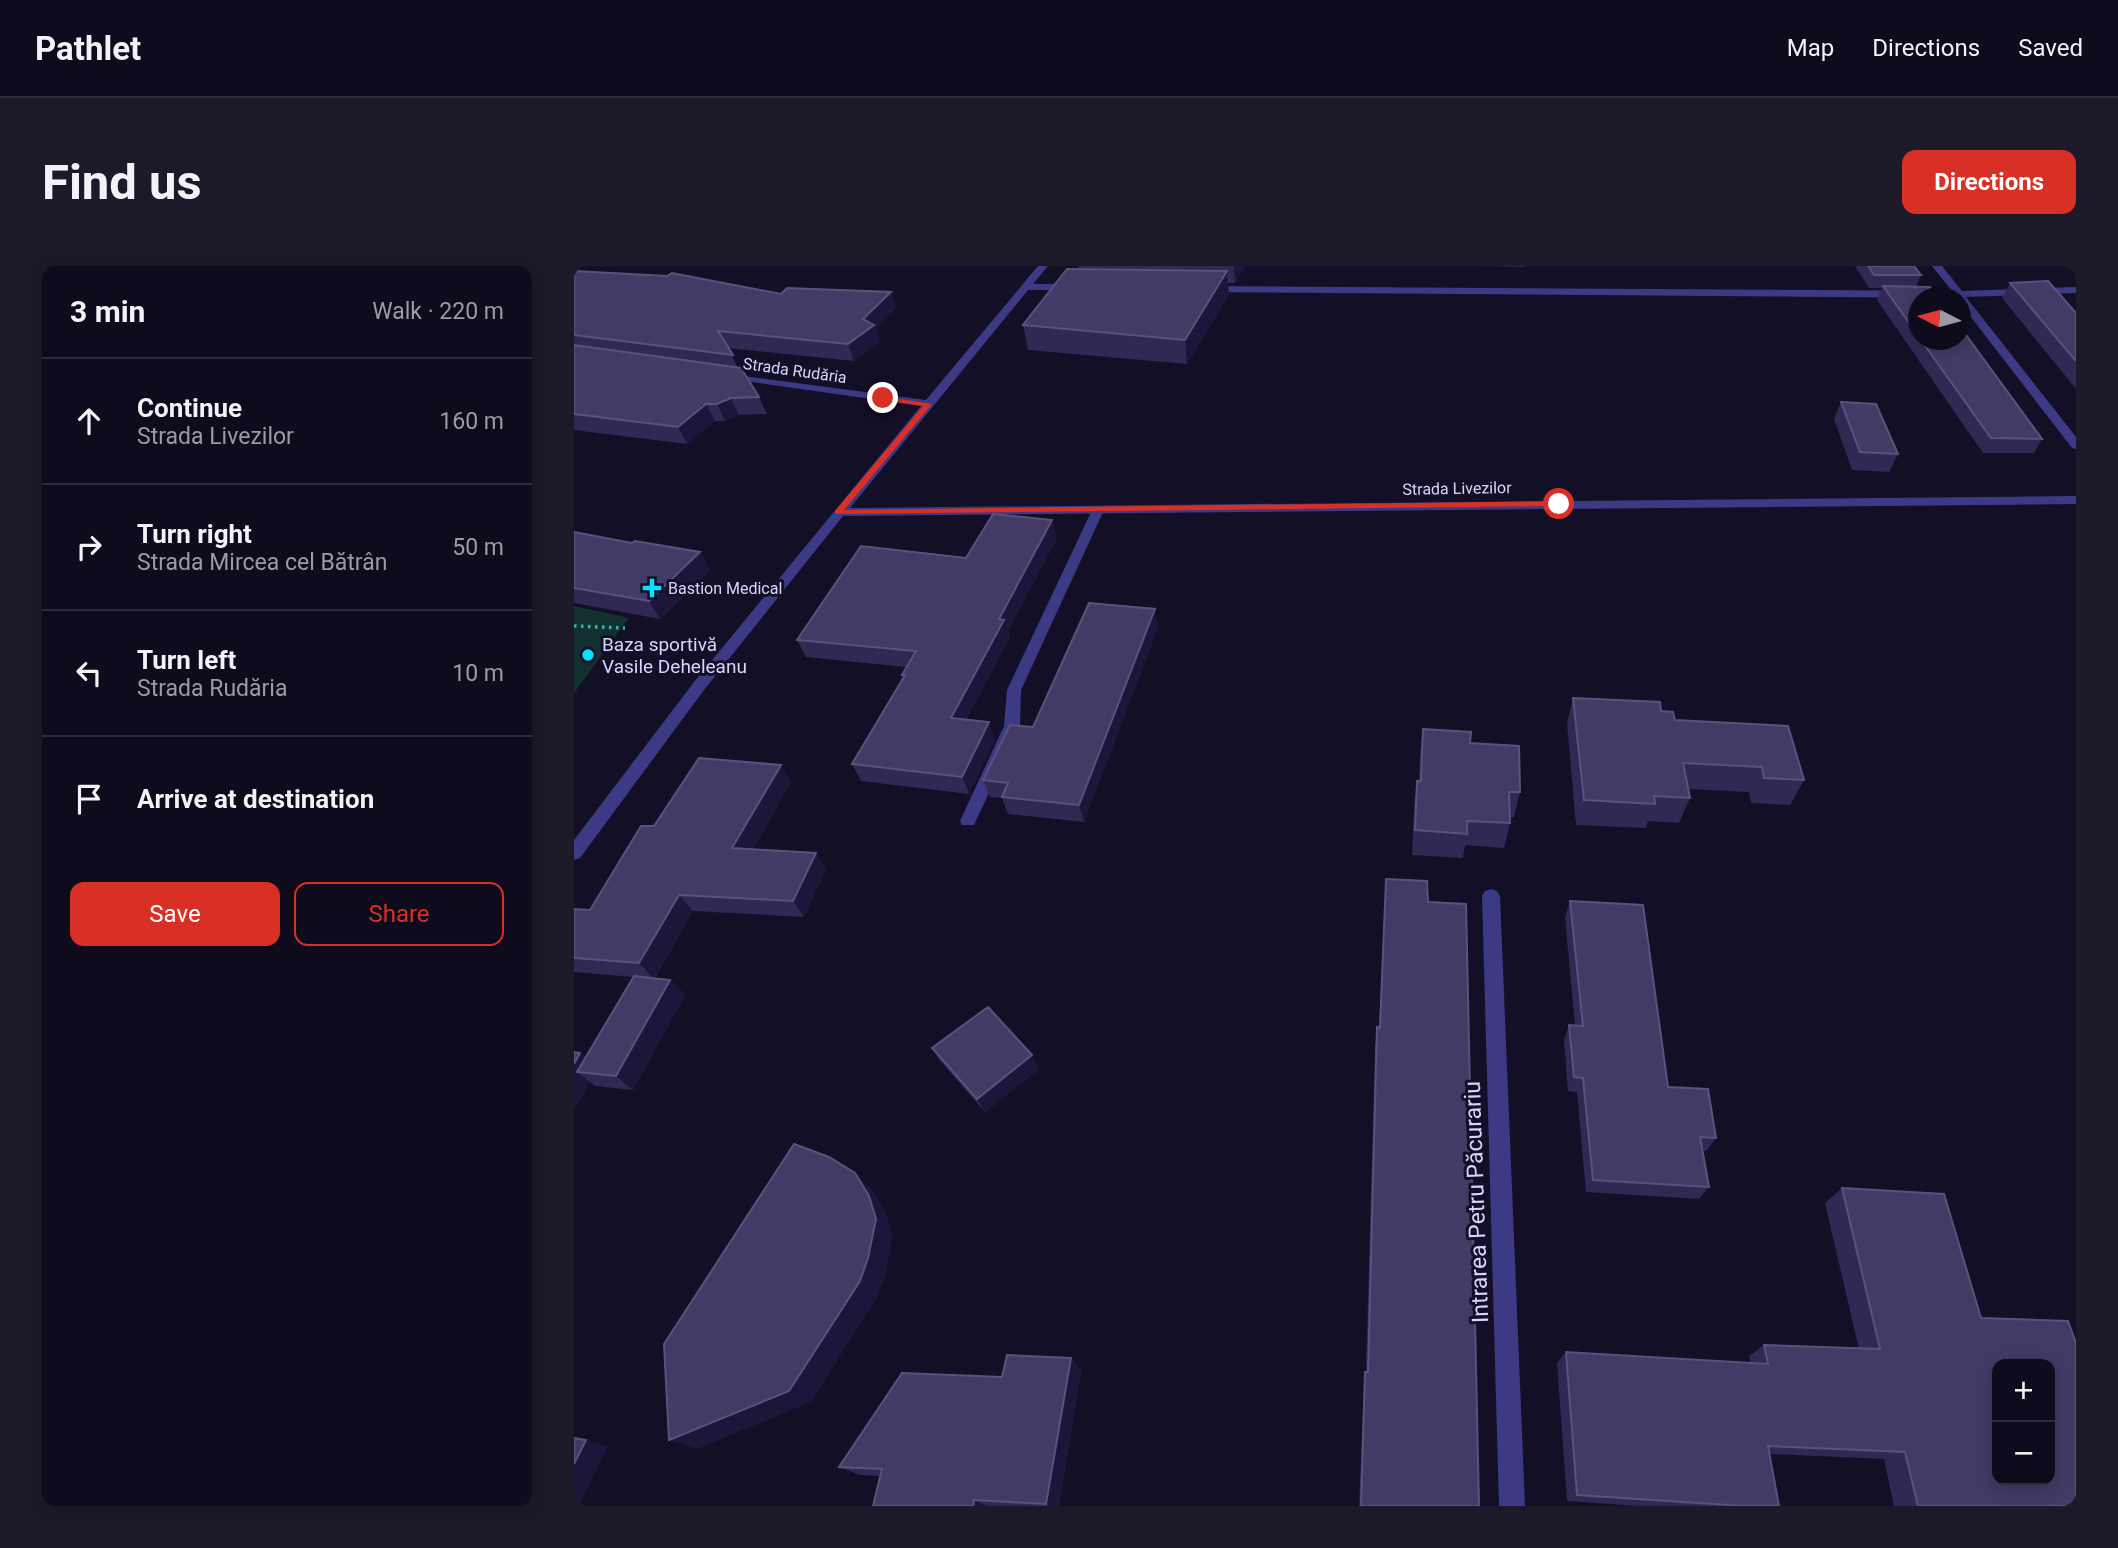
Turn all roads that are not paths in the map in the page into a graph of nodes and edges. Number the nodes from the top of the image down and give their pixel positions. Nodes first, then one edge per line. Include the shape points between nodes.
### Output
1 (1043, 266) edge
2 (1937, 266) edge
3 (1025, 287) junction
4 (1953, 287) edge
5 (1081, 288) edge
6 (1192, 288) edge
7 (2076, 290) edge
8 (1908, 294) edge
9 (1971, 294) edge
10 (1971, 311) edge
11 (708, 373) edge
12 (929, 404) junction
13 (2076, 445) edge
14 (2076, 500) edge
15 (1098, 510) junction
16 (838, 512) junction
17 (968, 821) dead end
18 (574, 853) edge
19 (1491, 896) dead end
20 (1512, 1506) edge

1 - 3 street
2 - 4 street
3 - 5 street
3 - 12 street
6 - 8 street
7 - 9 street
10 - 13 street
11 - 12 street, Strada Rudăria
12 - 16 street
14 - 15 street, Strada Livezilor
15 - 16 street, Strada Livezilor
15 - 17 street via 1014,691 1012,726
16 - 18 street via 699,685
19 - 20 street, Intrarea Petru Păcurariu

